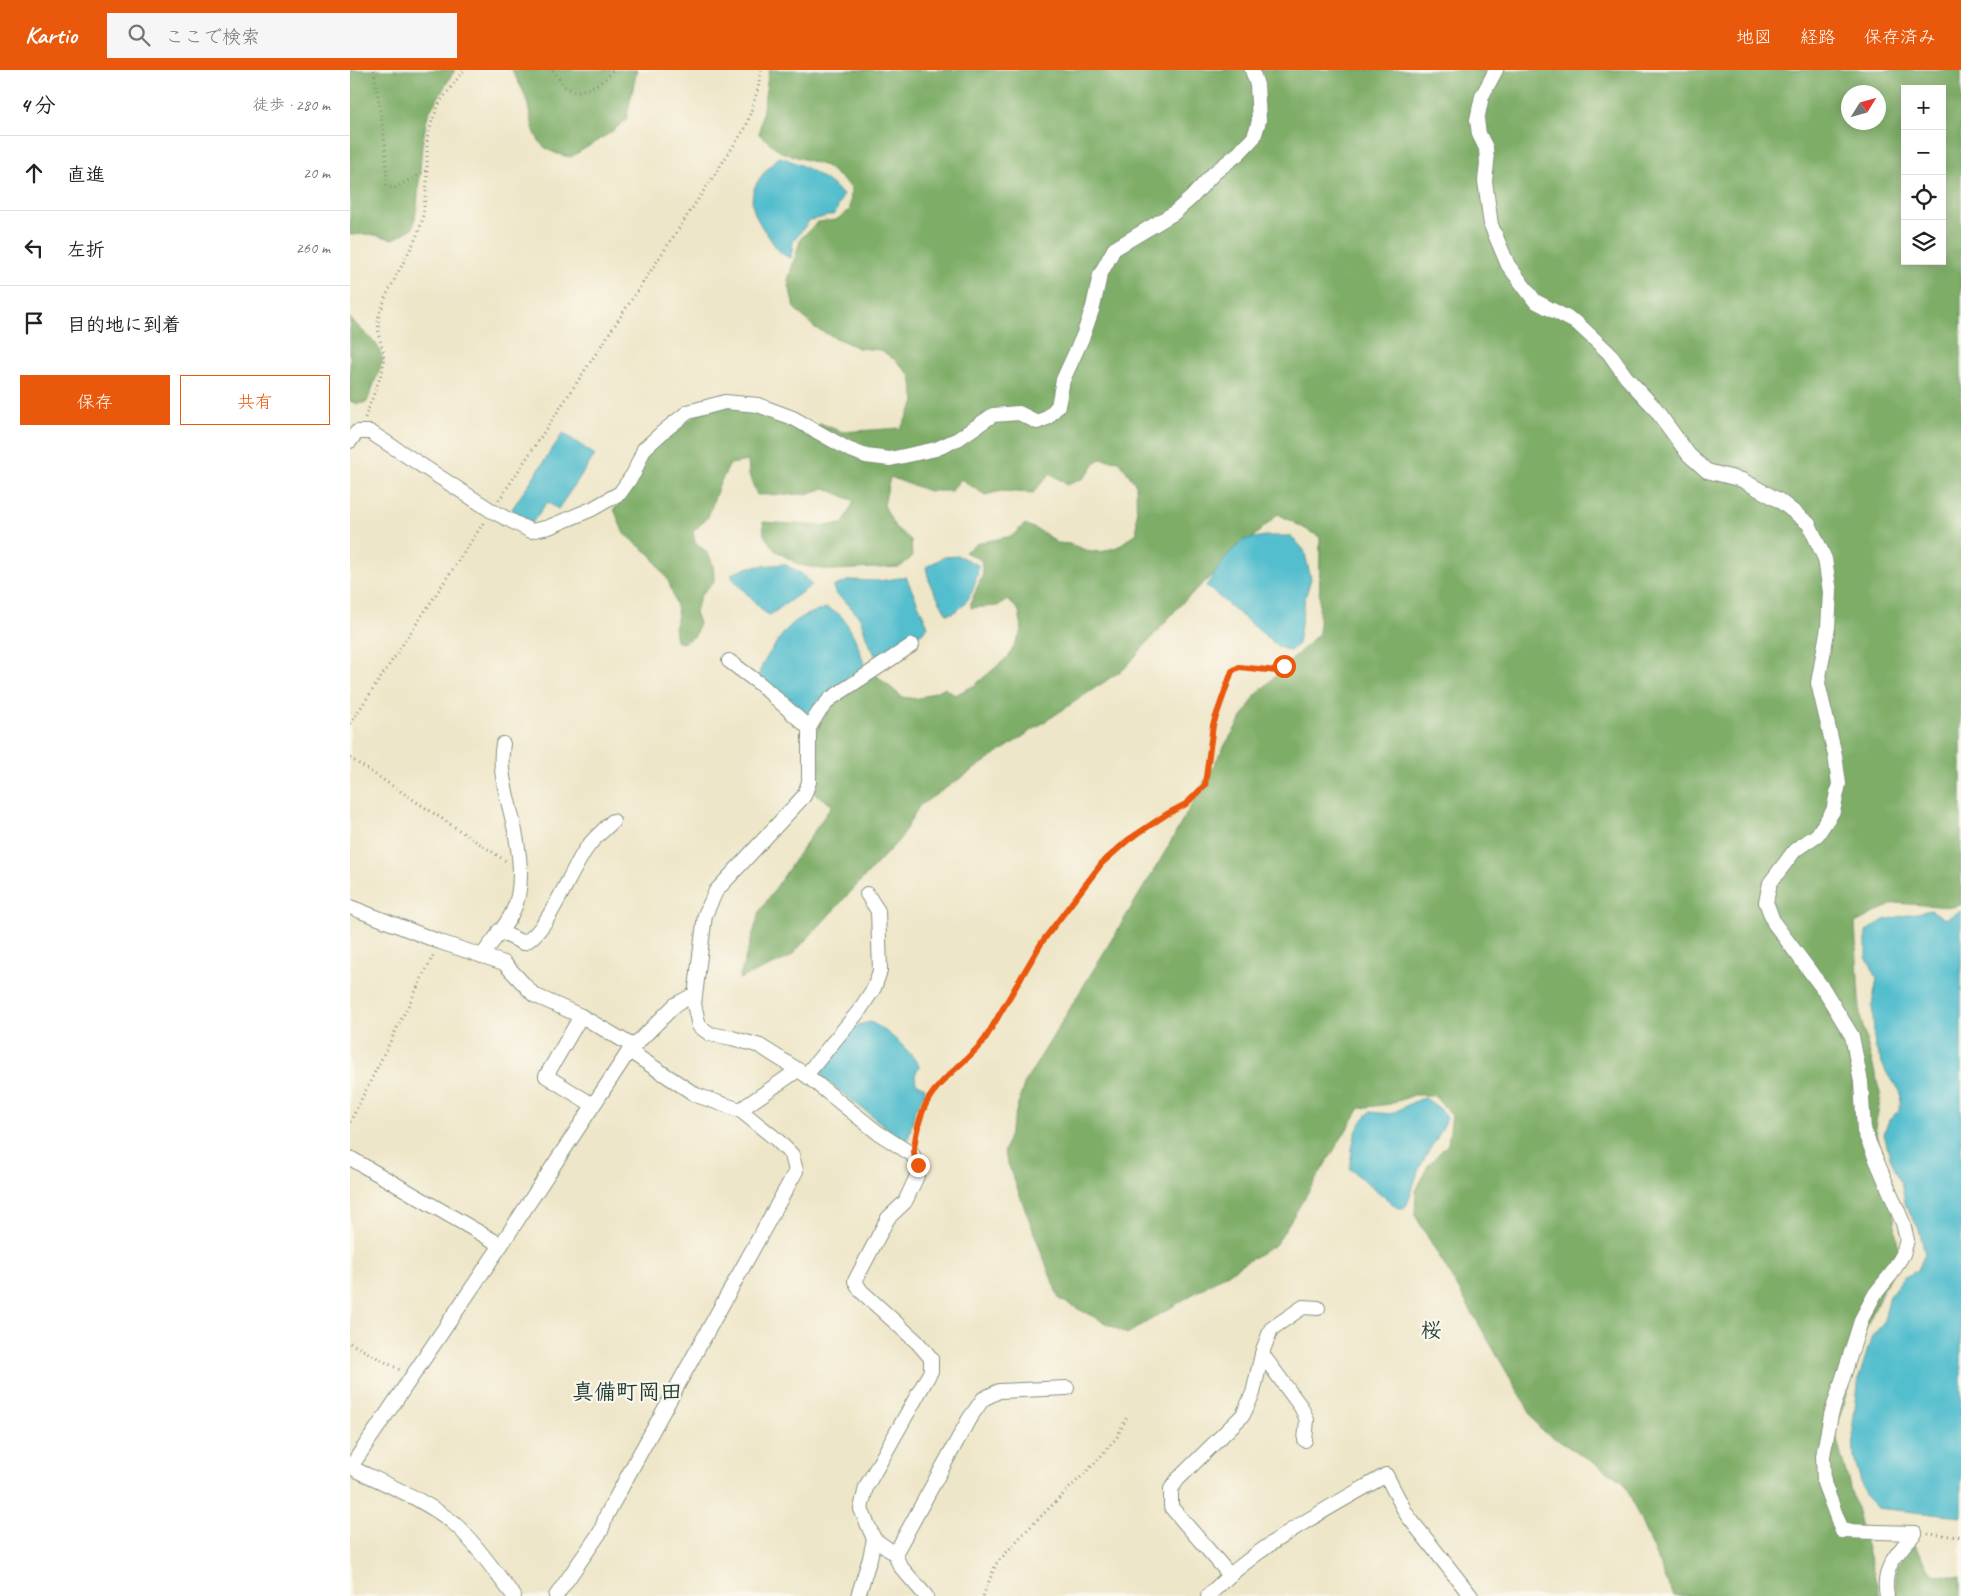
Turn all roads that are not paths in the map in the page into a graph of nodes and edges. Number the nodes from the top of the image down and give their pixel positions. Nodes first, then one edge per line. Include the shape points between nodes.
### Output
1 (1252, 70) edge
2 (1496, 70) edge
3 (354, 437) edge
4 (912, 645) dead end
5 (730, 661) dead end
6 (809, 728) junction
7 (503, 744) dead end
8 (613, 821) dead end
9 (867, 894) dead end
10 (350, 907) edge
11 (499, 931) junction
12 (482, 956) junction
13 (695, 994) junction
14 (581, 1016) junction
15 (631, 1049) junction
16 (802, 1073) junction
17 (593, 1105) junction
18 (740, 1110) junction
19 (350, 1158) edge
20 (501, 1245) junction
21 (1318, 1308) dead end
22 (1262, 1354) junction
23 (1067, 1388) dead end
24 (1305, 1440) dead end
25 (350, 1468) edge
26 (874, 1539) junction
27 (895, 1554) junction
28 (1229, 1574) junction
29 (514, 1596) edge
30 (556, 1596) edge
31 (858, 1596) edge
32 (926, 1596) edge
33 (1208, 1596) edge
34 (1471, 1596) edge
35 (1887, 1596) edge

1 - 3 street via 1259,106 1254,138 1174,213 1114,249 1100,275 1083,336 1063,380 1058,406 1047,418 1037,422 1018,413 993,415 936,449 890,459 866,456 848,449 793,418 758,405 726,402 688,412 644,450 620,493 592,510 531,531 492,511 370,432
2 - 35 street via 1482,96 1477,120 1486,148 1485,182 1491,225 1508,265 1535,301 1576,323 1609,353 1689,456 1707,471 1742,480 1780,501 1809,524 1825,559 1830,592 1828,627 1818,683 1839,784 1833,811 1816,835 1795,850 1770,883 1766,902 1774,923 1824,990 1852,1036 1861,1082 1864,1130 1908,1240 1892,1273 1862,1318 1831,1415 1823,1456 1824,1482 1842,1531 1915,1533 1892,1559 1885,1586
4 - 6 street via 830,699
5 - 6 street
6 - 13 street via 809,782 804,796 716,890 705,916
7 - 11 street via 500,758 502,779 516,833 520,891 513,912
8 - 11 street via 588,846 531,940 523,943
9 - 16 street via 878,911 880,971 874,988 859,1012
10 - 12 street
11 - 12 street
12 - 14 street via 504,963 534,995
13 - 15 street via 675,1005
13 - 16 street via 699,1026 710,1034 760,1046
14 - 15 street
14 - 17 street via 546,1076
15 - 17 street
15 - 18 street via 696,1095
16 - 18 street
16 - 26 street via 877,1132 913,1155 918,1165 918,1176 905,1202 888,1218 855,1281 861,1291 931,1358 931,1371 866,1487 861,1509
17 - 20 street
18 - 30 street via 792,1155 796,1171 629,1473 601,1531
19 - 20 street
20 - 25 street
21 - 22 street via 1303,1307 1271,1329
22 - 24 street via 1308,1420
22 - 28 street via 1253,1393 1243,1415 1171,1489 1171,1507
23 - 27 street via 999,1391 983,1399
25 - 29 street via 387,1484 458,1527
26 - 27 street
26 - 31 street
27 - 32 street via 900,1566
28 - 33 street
28 - 34 street via 1304,1523 1386,1475 1407,1515

